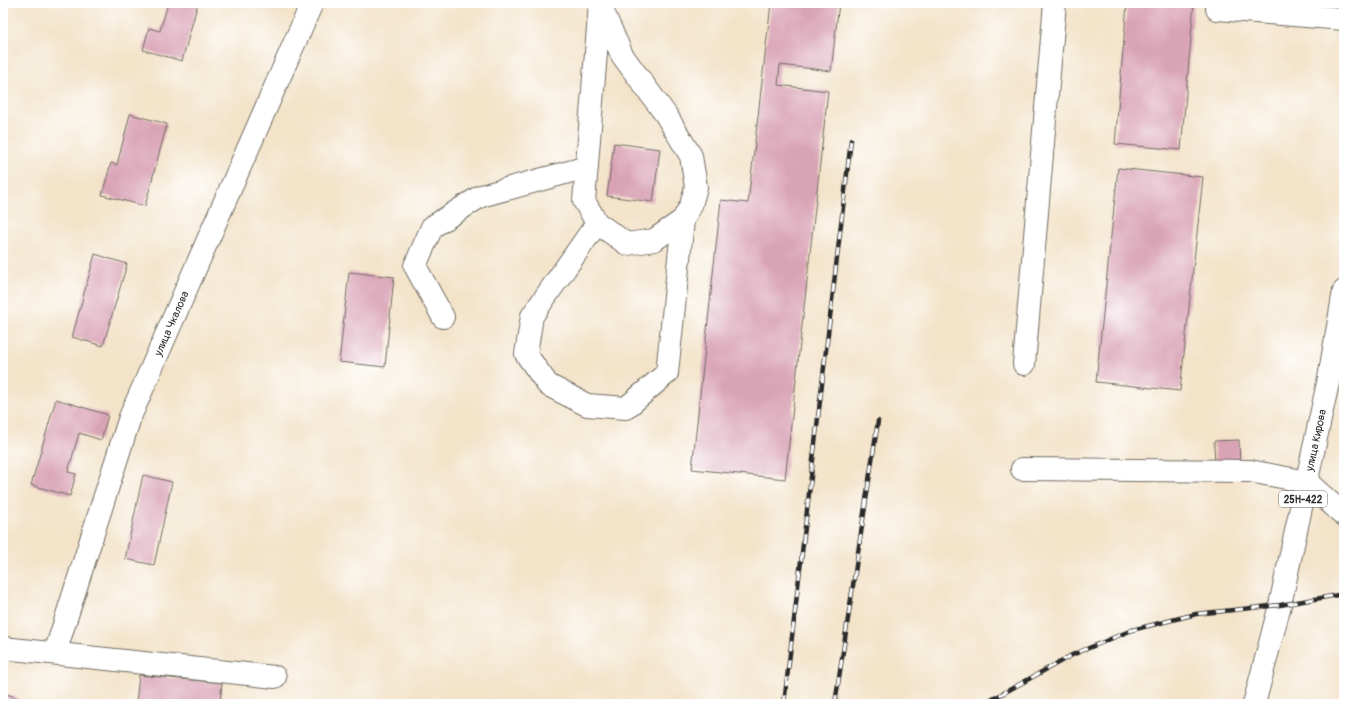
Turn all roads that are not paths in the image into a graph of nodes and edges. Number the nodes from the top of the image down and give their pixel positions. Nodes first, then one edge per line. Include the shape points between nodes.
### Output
1 (312, 3) edge
2 (1055, 3) edge
3 (600, 4) edge
4 (1217, 9) dead end
5 (1344, 19) edge
6 (587, 167) junction
7 (683, 220) junction
8 (597, 223) junction
9 (1344, 292) edge
10 (443, 317) dead end
11 (1024, 364) dead end
12 (1022, 469) dead end
13 (1307, 482) junction
14 (1344, 515) edge
15 (3, 648) edge
16 (55, 653) junction
17 (275, 677) dead end
18 (1254, 704) edge

1 - 16 street, улица Чкалова via 130,417
2 - 11 street
3 - 6 street
3 - 7 street via 622,55 692,156 696,187
4 - 5 street
6 - 8 street via 584,201
6 - 10 street via 481,196 432,227 415,266
7 - 8 street via 654,240 627,244
7 - 8 street via 667,373 626,408 587,404 548,385 526,354 532,316
9 - 13 street, улица Кирова / 25Н-422
12 - 13 street via 1250,471
13 - 14 street
13 - 18 street, улица Кирова / 25Н-422 via 1280,605
15 - 16 street
16 - 17 street

